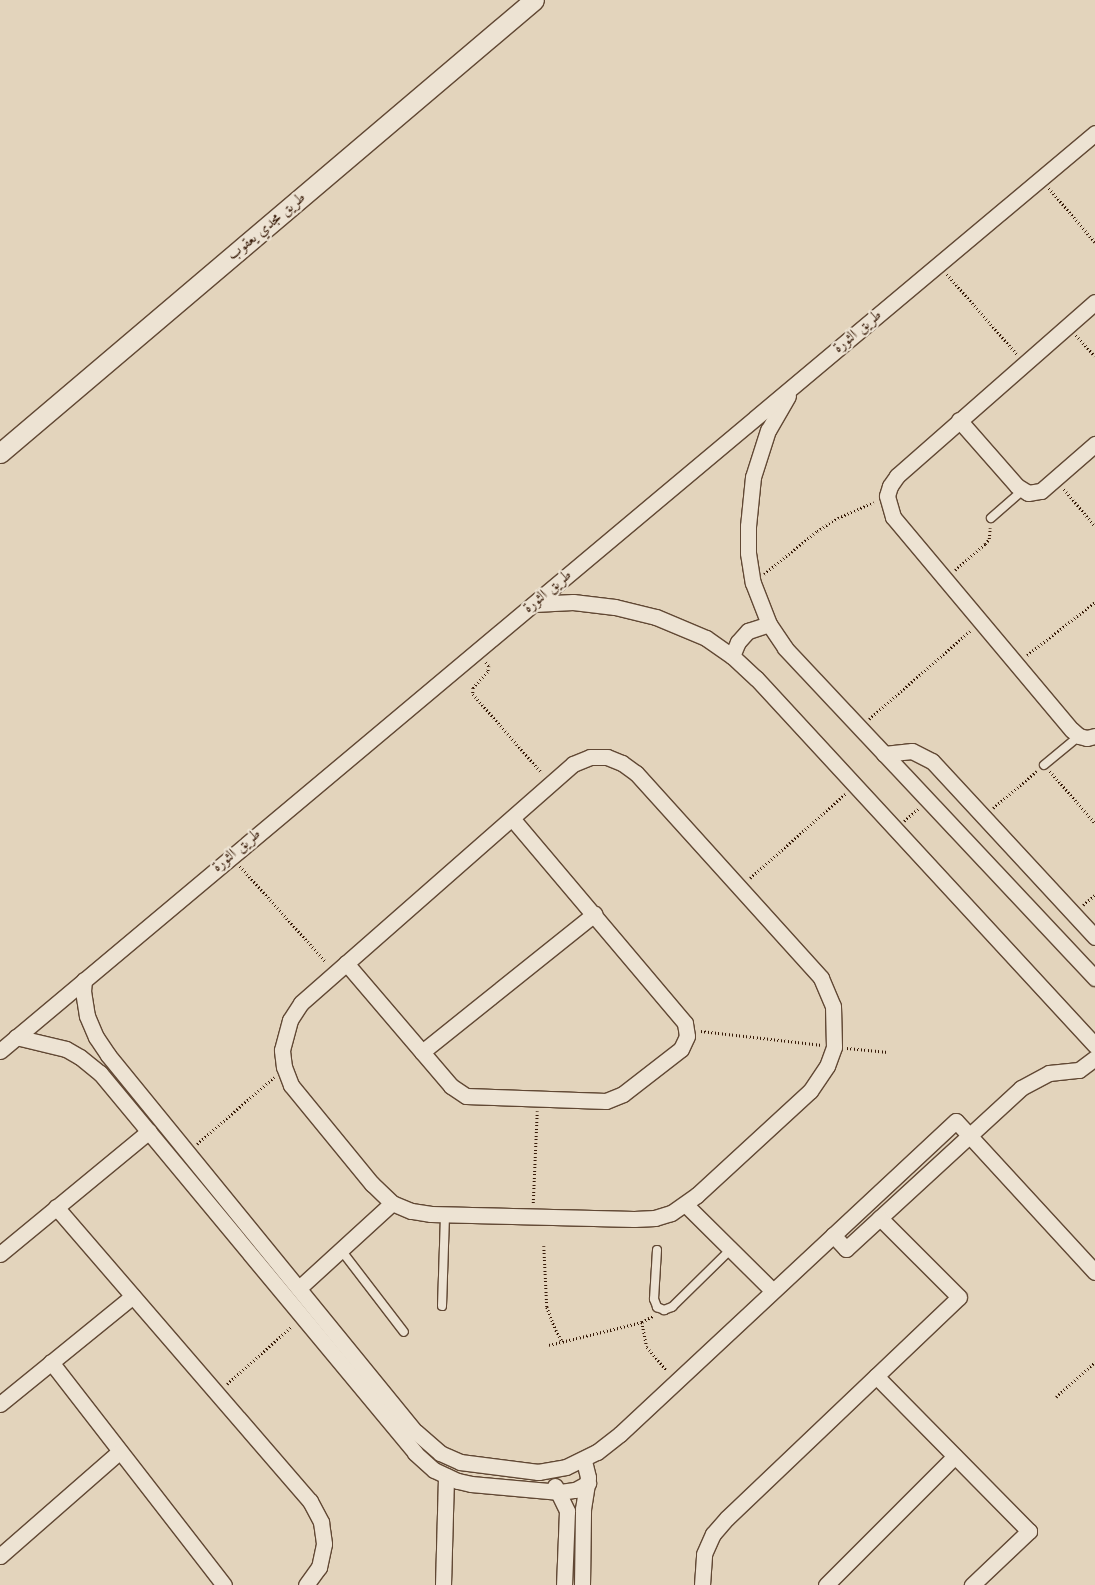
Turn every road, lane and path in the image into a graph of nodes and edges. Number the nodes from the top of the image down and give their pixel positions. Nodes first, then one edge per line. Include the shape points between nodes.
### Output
1 (534, 0) edge
2 (1095, 132) edge
3 (1040, 178) junction
4 (1095, 242) edge
5 (939, 264) junction
6 (1095, 302) edge
7 (1068, 326) junction
8 (1095, 356) edge
9 (1025, 363) junction
10 (792, 388) junction
11 (959, 420) junction
12 (1095, 444) edge
13 (0, 453) edge
14 (1055, 478) junction
15 (1022, 491) junction
16 (887, 496) junction
17 (991, 518) joint
18 (1095, 526) edge
19 (944, 579) junction
20 (754, 583) junction
21 (1095, 602) edge
22 (534, 604) junction
23 (981, 622) junction
24 (770, 624) junction
25 (477, 651) junction
26 (732, 656) junction
27 (1016, 664) junction
28 (859, 728) junction
29 (1078, 736) junction
30 (1095, 736) edge
31 (884, 754) junction
32 (1044, 765) junction
33 (551, 783) junction
34 (855, 785) junction
35 (928, 801) junction
36 (983, 816) junction
37 (512, 818) junction
38 (1095, 823) edge
39 (896, 828) junction
40 (231, 856) junction
41 (740, 888) junction
42 (594, 914) junction
43 (1095, 937) edge
44 (341, 968) junction
45 (1095, 978) edge
46 (84, 980) junction
47 (687, 1029) junction
48 (16, 1037) junction
49 (1095, 1044) edge
50 (834, 1047) junction
51 (0, 1051) edge
52 (422, 1052) junction
53 (888, 1052) dead end
54 (1095, 1058) edge
55 (114, 1062) junction
56 (284, 1067) junction
57 (100, 1073) junction
58 (538, 1100) junction
59 (148, 1131) junction
60 (970, 1135) junction
61 (188, 1152) junction
62 (216, 1187) junction
63 (204, 1197) junction
64 (392, 1203) junction
65 (686, 1205) junction
66 (56, 1207) junction
67 (445, 1214) junction
68 (532, 1217) junction
69 (880, 1218) junction
70 (833, 1235) junction
71 (259, 1239) junction
72 (544, 1246) dead end
73 (246, 1249) junction
74 (731, 1249) junction
75 (341, 1250) junction
76 (657, 1250) dead end
77 (0, 1254) edge
78 (1095, 1272) edge
79 (299, 1288) junction
80 (773, 1291) junction
81 (133, 1296) junction
82 (442, 1306) dead end
83 (660, 1309) junction
84 (303, 1317) junction
85 (642, 1322) junction
86 (404, 1332) dead end
87 (562, 1341) junction
88 (549, 1344) dead end
89 (51, 1362) junction
90 (1095, 1362) edge
91 (876, 1376) junction
92 (678, 1380) junction
93 (365, 1381) junction
94 (216, 1393) junction
95 (1056, 1397) dead end
96 (0, 1404) edge
97 (120, 1451) junction
98 (955, 1456) junction
99 (584, 1461) junction
100 (552, 1471) junction
101 (446, 1476) junction
102 (588, 1483) junction
103 (560, 1492) junction
104 (0, 1556) edge
105 (224, 1585) edge
106 (306, 1585) edge
107 (443, 1585) edge
108 (564, 1585) edge
109 (582, 1585) edge
110 (702, 1585) edge
111 (826, 1585) edge
112 (972, 1585) edge

1 - 13 street, طريق مجدي يعقوب
2 - 3 street, طريق الثورة
3 - 4 path
3 - 5 street, طريق الثورة
5 - 9 path
5 - 10 street, طريق الثورة
6 - 7 street
7 - 8 path
7 - 9 street
9 - 11 street
10 - 20 street via 768,430 753,477 748,554
10 - 22 street, طريق الثورة
11 - 15 street
11 - 16 street via 897,476
12 - 14 street
14 - 15 street via 1041,491
14 - 18 path
15 - 17 lane
16 - 19 street via 892,518
16 - 20 path via 859,507 817,531
17 - 19 path via 989,539
19 - 23 street
20 - 24 street
21 - 27 path
22 - 25 street, طريق الثورة
22 - 26 street via 573,602 656,617 706,638
23 - 27 street
23 - 28 path
24 - 26 street via 748,631
24 - 28 street via 785,648
25 - 33 path via 489,669 473,688 473,694
25 - 40 street, طريق الثورة
26 - 34 street
27 - 29 street
28 - 31 street
29 - 30 street
29 - 32 lane
31 - 35 street
31 - 36 street via 912,751 926,756
32 - 36 path
32 - 38 path
33 - 37 street
33 - 41 street via 573,764 590,757 607,757 622,763 636,772
34 - 39 street
34 - 41 path
35 - 39 path
35 - 45 street
36 - 43 street
37 - 42 street
37 - 44 street
39 - 49 street
40 - 44 path
40 - 46 street, طريق الثورة
41 - 50 street via 821,978 833,1006
42 - 47 street
42 - 52 street
44 - 52 street
44 - 56 street via 301,1003 290,1020 284,1036
46 - 48 street, طريق الثورة
46 - 55 street via 84,1004 89,1022
47 - 50 path
47 - 58 street via 681,1049 616,1098 597,1101
48 - 51 street, طريق الثورة
48 - 57 street via 66,1049
50 - 53 path
50 - 65 street via 827,1066 810,1091
52 - 58 street via 451,1086 466,1096
54 - 60 street via 1079,1070 1058,1070 1029,1082
55 - 57 street
55 - 61 street
56 - 61 path
56 - 64 street via 291,1085 372,1184
57 - 59 street
58 - 68 path
59 - 63 street
59 - 66 street
60 - 69 street
60 - 70 street via 956,1121
60 - 78 street
61 - 62 street
62 - 63 street
62 - 71 street
63 - 73 street
64 - 67 street via 411,1211
64 - 75 street
65 - 68 street via 655,1218
65 - 74 street
66 - 77 street
66 - 81 street
67 - 68 street
67 - 82 lane
69 - 70 street via 846,1249
69 - 91 street via 959,1297
70 - 80 street
71 - 73 street
71 - 79 street
72 - 87 path via 547,1307
73 - 84 street
74 - 80 street
74 - 83 lane via 672,1307
75 - 79 street
75 - 86 lane
76 - 83 lane via 654,1299
79 - 93 street
80 - 92 street
81 - 89 street
81 - 94 street
83 - 85 path
84 - 93 street
84 - 94 path
85 - 87 path
85 - 92 path via 644,1339 651,1354
87 - 88 path
89 - 96 street
89 - 97 street
90 - 95 path
91 - 98 street
91 - 110 street via 726,1518 713,1534 704,1554
92 - 99 street via 608,1444
93 - 100 street via 445,1456 470,1464
93 - 101 street via 424,1462
94 - 106 street via 310,1501 321,1522 324,1544 319,1567
97 - 104 street
97 - 105 street
98 - 111 street
98 - 112 street via 1029,1531
99 - 100 street
99 - 102 street
100 - 103 street via 553,1481
101 - 103 street via 471,1484
101 - 107 street
102 - 103 street via 575,1490
102 - 109 street
103 - 108 street via 567,1511

